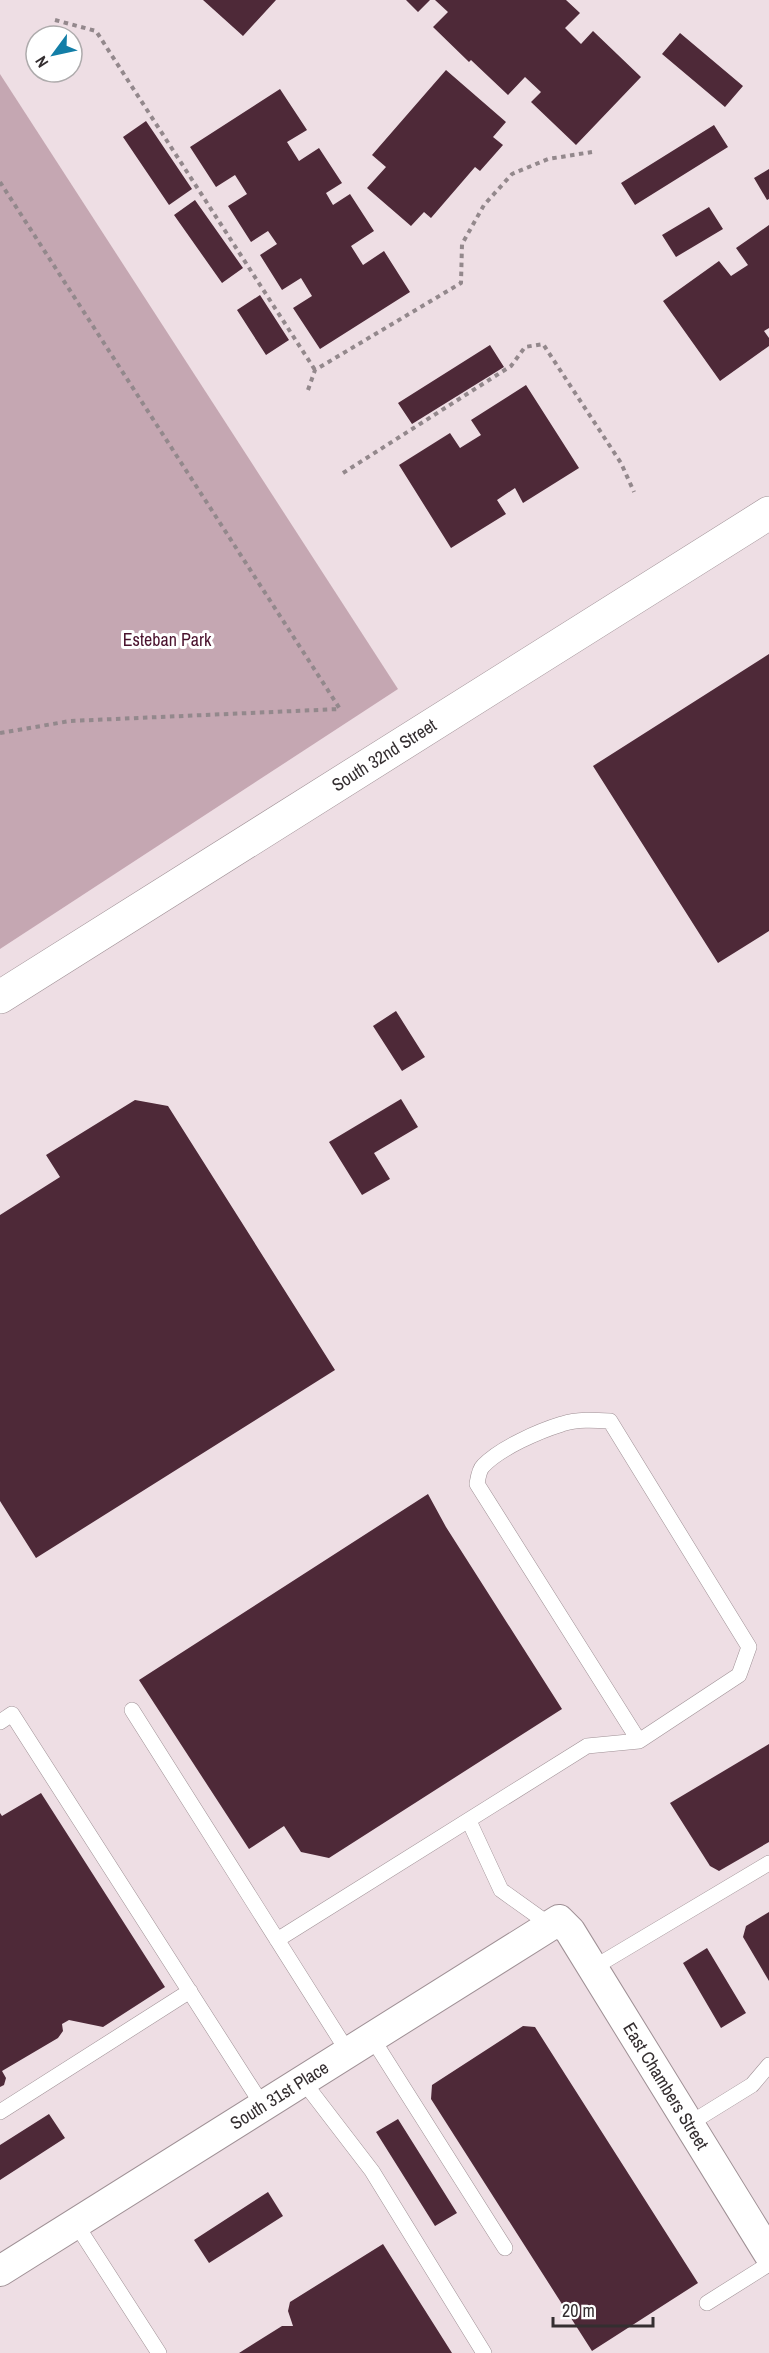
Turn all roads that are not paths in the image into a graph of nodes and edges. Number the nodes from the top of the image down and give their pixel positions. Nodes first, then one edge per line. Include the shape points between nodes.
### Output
1 (769, 513) edge
2 (0, 997) edge
3 (132, 1710) dead end
4 (0, 1722) edge
5 (639, 1741) junction
6 (469, 1821) junction
7 (769, 1863) edge
8 (554, 1922) junction
9 (277, 1940) junction
10 (593, 1968) junction
11 (190, 1991) junction
12 (360, 2045) junction
13 (768, 2068) edge
14 (303, 2081) junction
15 (263, 2106) junction
16 (0, 2112) edge
17 (689, 2124) junction
18 (76, 2224) junction
19 (505, 2248) dead end
20 (769, 2254) edge
21 (769, 2264) edge
22 (0, 2271) edge
23 (706, 2303) dead end
24 (159, 2353) edge
25 (484, 2353) edge

1 - 2 main road, South 32nd Street
3 - 9 lane
4 - 11 lane via 12,1714
5 - 5 lane via 739,1675 749,1647 610,1422 564,1423 504,1451 482,1467 477,1484
5 - 6 lane via 587,1746
6 - 8 lane via 501,1890
6 - 9 lane
7 - 10 lane
8 - 10 street, East Chambers Street via 570,1931
8 - 12 street, South 31st Place
9 - 12 lane
10 - 17 street, East Chambers Street
11 - 15 lane
11 - 16 lane
12 - 14 street, South 31st Place
12 - 19 lane
13 - 17 lane via 752,2085
14 - 15 street, South 31st Place
14 - 25 lane via 372,2170
15 - 18 street, South 31st Place
17 - 20 street, East Chambers Street
18 - 22 street, South 31st Place
18 - 24 lane
21 - 23 lane

